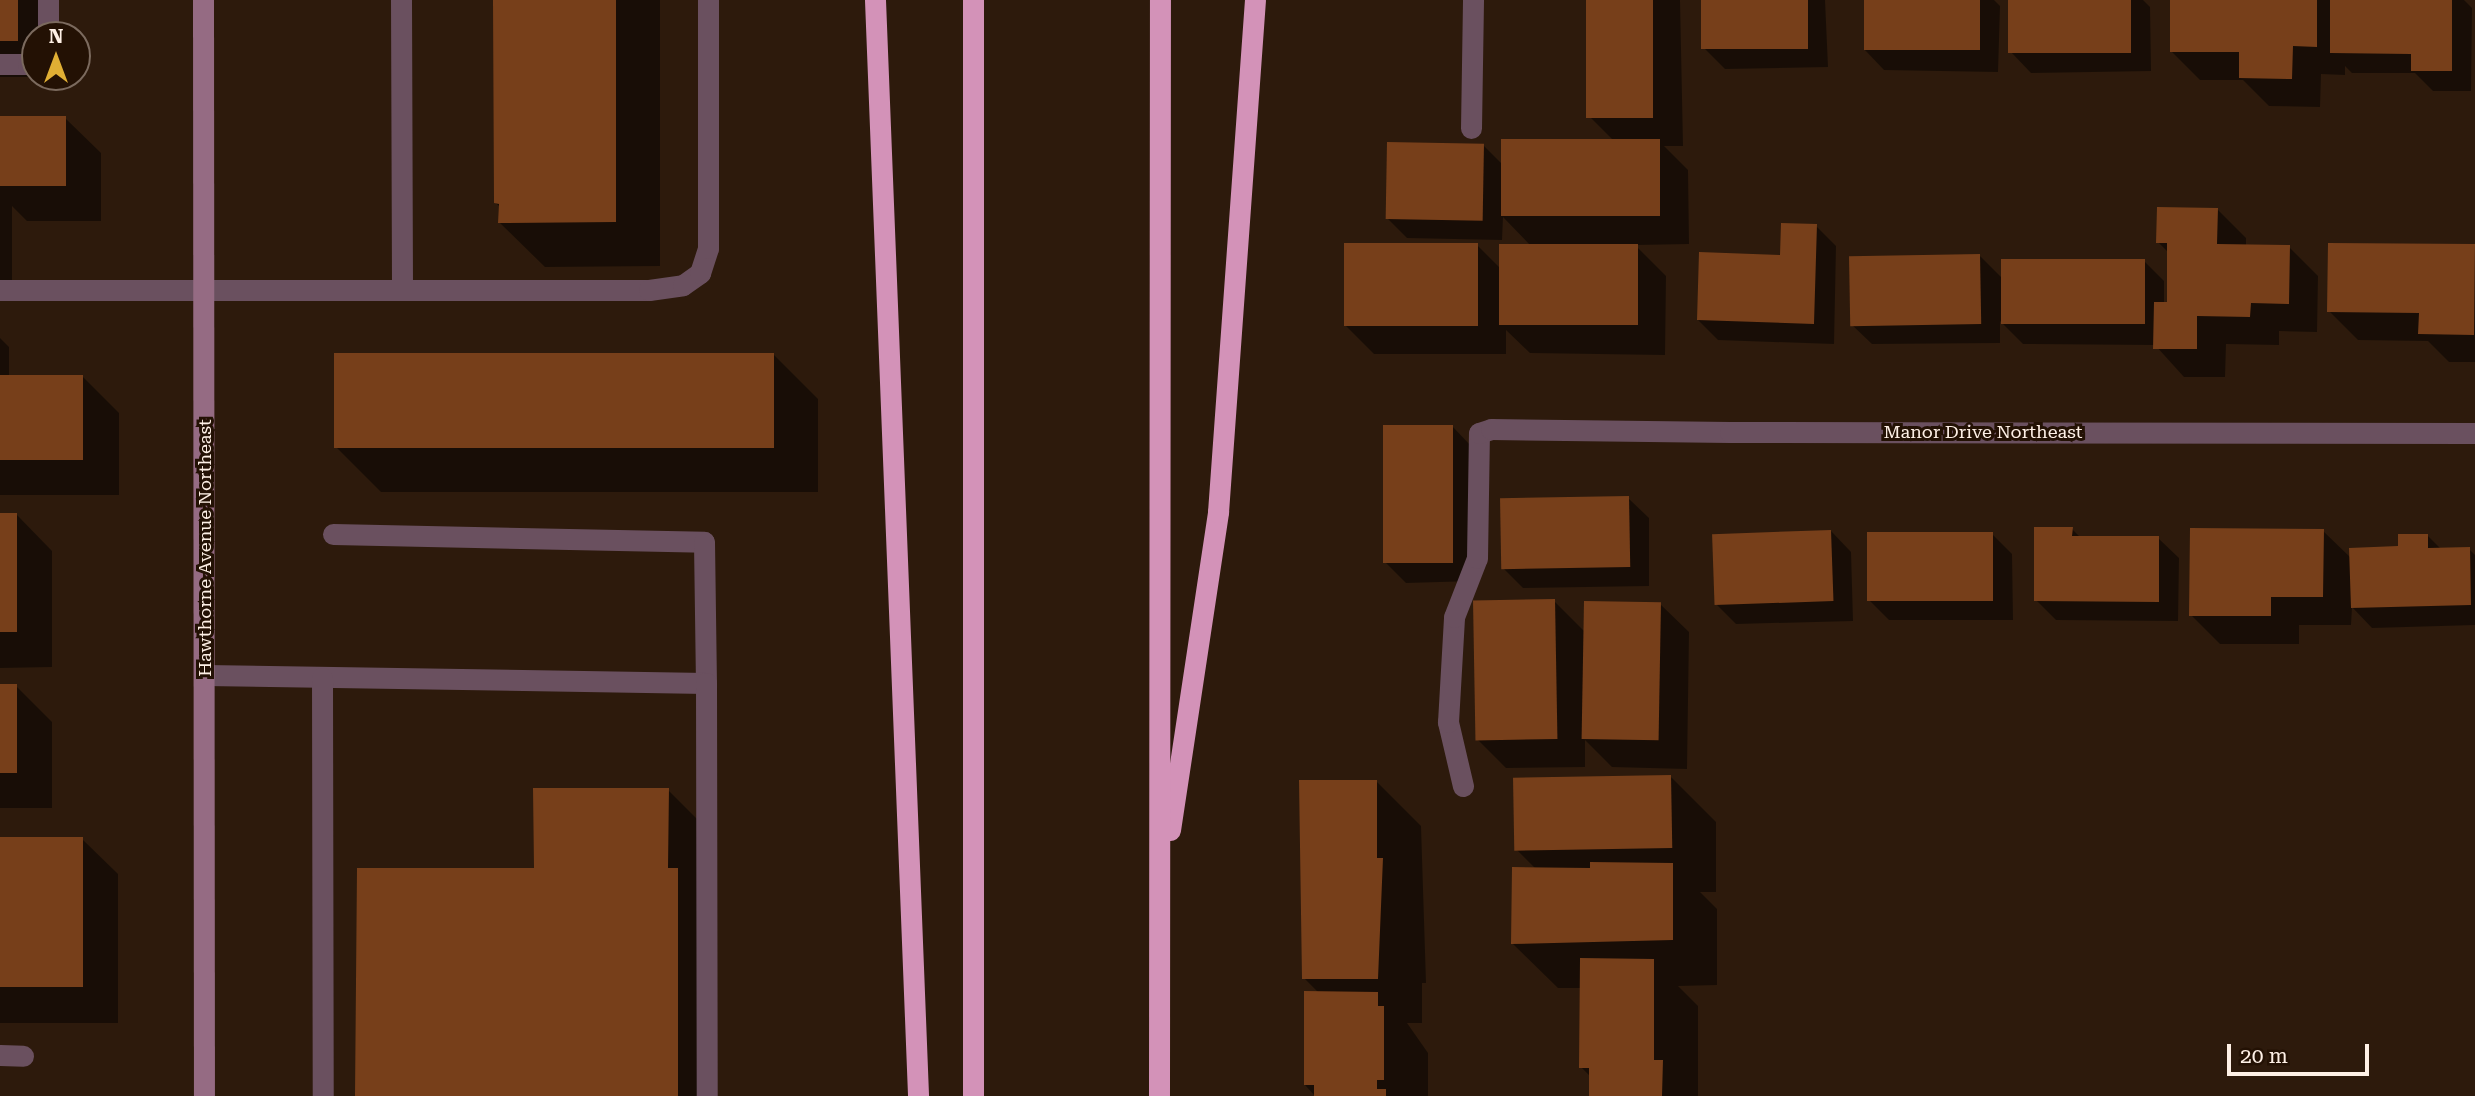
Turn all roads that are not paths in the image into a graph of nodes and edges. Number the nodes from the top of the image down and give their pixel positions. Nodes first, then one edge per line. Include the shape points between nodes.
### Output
1 (48, 0) edge
2 (204, 0) edge
3 (401, 0) edge
4 (708, 0) edge
5 (875, 0) edge
6 (973, 0) edge
7 (1160, 0) edge
8 (1255, 0) edge
9 (1473, 0) edge
10 (48, 21) edge
11 (0, 64) edge
12 (21, 64) edge
13 (1471, 128) dead end
14 (0, 290) edge
15 (204, 290) junction
16 (402, 290) junction
17 (2475, 433) edge
18 (333, 534) dead end
19 (205, 676) junction
20 (322, 678) junction
21 (706, 683) junction
22 (1463, 786) dead end
23 (1159, 898) junction
24 (0, 1055) edge
25 (23, 1056) dead end
26 (204, 1096) edge
27 (323, 1096) edge
28 (707, 1096) edge
29 (918, 1096) edge
30 (973, 1096) edge
31 (1159, 1096) edge

1 - 10 street
2 - 15 main road, Hawthorne Avenue Northeast
3 - 16 street
4 - 16 street via 708,248 700,273 683,285 649,290
5 - 29 highway
6 - 30 highway
7 - 23 highway
8 - 23 highway via 1218,512
9 - 13 street
11 - 12 street
14 - 15 street
15 - 16 street
15 - 19 main road, Hawthorne Avenue Northeast
17 - 22 street, Manor Drive Northeast via 1491,429 1479,433 1477,558 1454,617 1448,722
18 - 21 street via 704,542
19 - 20 street
19 - 26 main road, Hawthorne Avenue Northeast
20 - 21 street
20 - 27 street
21 - 28 street
23 - 31 highway
24 - 25 street

